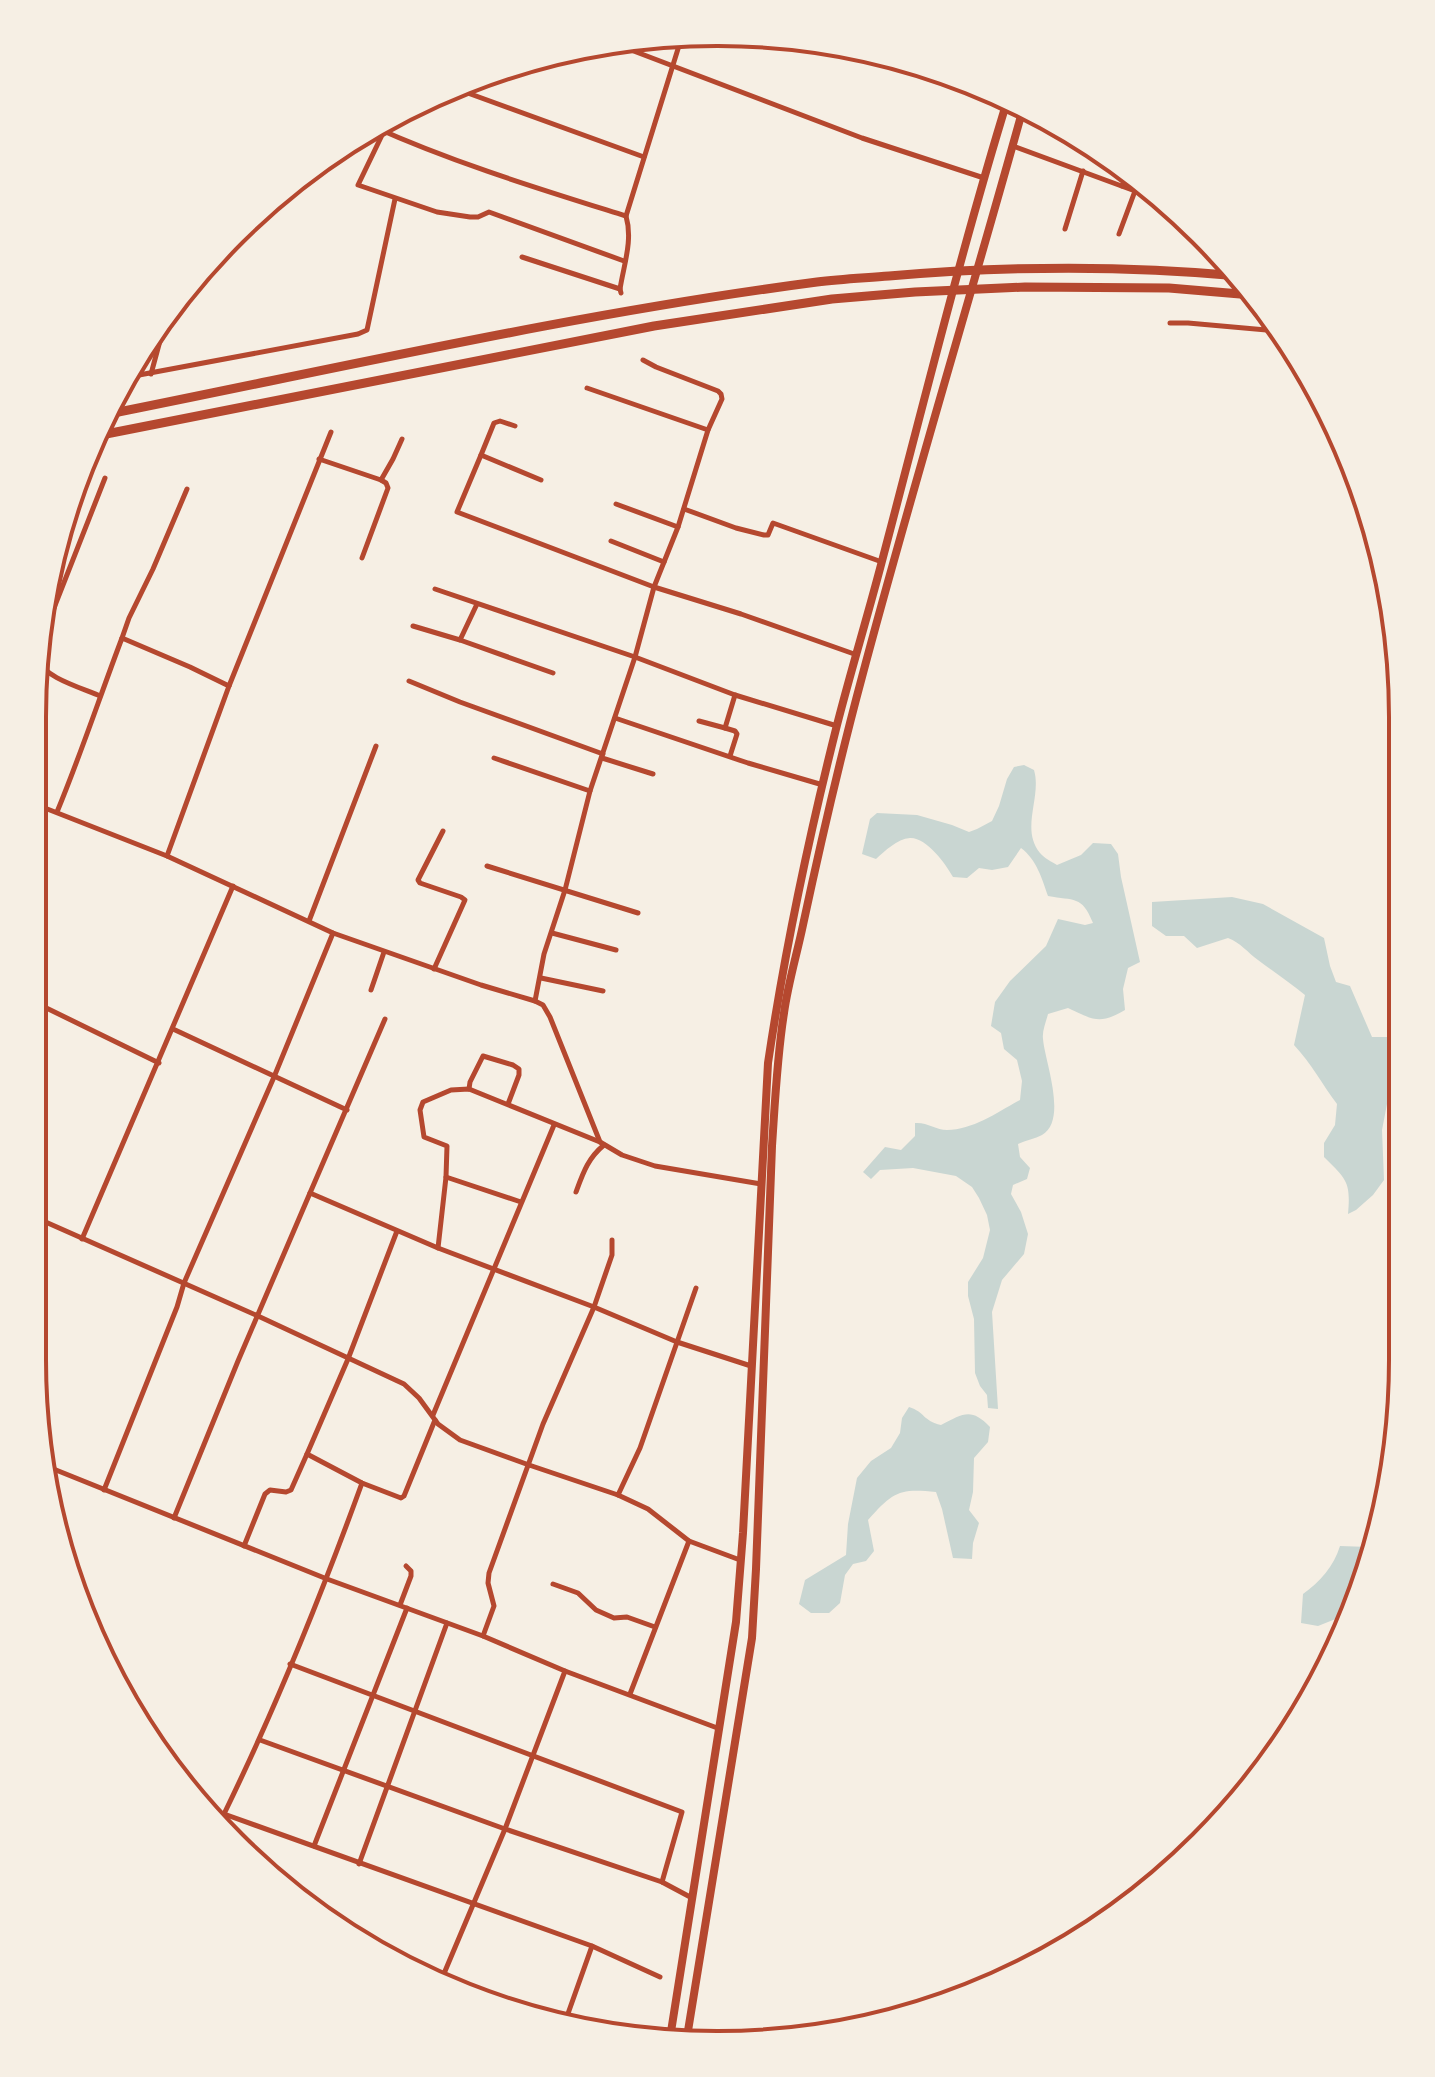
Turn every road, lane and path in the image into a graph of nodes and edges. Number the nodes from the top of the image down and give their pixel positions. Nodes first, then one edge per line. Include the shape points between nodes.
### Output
1 (679, 47) edge
2 (635, 51) edge
3 (673, 66) junction
4 (470, 94) edge
5 (1004, 111) edge
6 (1020, 118) edge
7 (388, 133) edge
8 (381, 136) edge
9 (1012, 146) junction
10 (644, 157) junction
11 (1083, 171) junction
12 (984, 178) junction
13 (1123, 183) edge
14 (1122, 186) junction
15 (1132, 190) edge
16 (1135, 192) edge
17 (395, 199) junction
18 (626, 216) junction
19 (1065, 229) dead end
20 (1119, 234) dead end
21 (522, 257) dead end
22 (624, 261) junction
23 (1221, 274) edge
24 (1237, 294) edge
25 (1170, 323) dead end
26 (1266, 330) edge
27 (159, 344) edge
28 (643, 360) dead end
29 (151, 374) junction
30 (140, 376) edge
31 (587, 388) dead end
32 (120, 412) edge
33 (920, 416) junction
34 (933, 420) junction
35 (515, 426) dead end
36 (708, 430) junction
37 (331, 432) dead end
38 (109, 433) edge
39 (402, 439) dead end
40 (481, 455) junction
41 (319, 459) junction
42 (105, 478) dead end
43 (381, 480) junction
44 (541, 480) dead end
45 (187, 489) dead end
46 (616, 504) dead end
47 (684, 509) junction
48 (678, 527) junction
49 (611, 541) dead end
50 (362, 558) dead end
51 (664, 562) junction
52 (882, 562) junction
53 (654, 587) junction
54 (435, 589) dead end
55 (57, 601) edge
56 (477, 604) junction
57 (413, 626) dead end
58 (122, 638) junction
59 (460, 640) junction
60 (857, 655) junction
61 (635, 657) junction
62 (47, 671) edge
63 (553, 673) dead end
64 (409, 681) dead end
65 (229, 686) junction
66 (735, 695) junction
67 (100, 696) junction
68 (615, 718) junction
69 (699, 721) dead end
70 (837, 726) junction
71 (725, 728) junction
72 (376, 746) dead end
73 (602, 756) junction
74 (730, 756) junction
75 (494, 758) dead end
76 (653, 774) dead end
77 (824, 786) junction
78 (590, 791) junction
79 (46, 808) edge
80 (57, 812) junction
81 (443, 831) dead end
82 (167, 856) junction
83 (487, 866) dead end
84 (233, 886) junction
85 (565, 890) junction
86 (638, 913) dead end
87 (309, 921) junction
88 (333, 933) junction
89 (552, 933) junction
90 (616, 950) dead end
91 (384, 952) junction
92 (434, 969) junction
93 (541, 978) junction
94 (371, 990) dead end
95 (603, 991) dead end
96 (535, 1001) junction
97 (46, 1008) edge
98 (385, 1019) dead end
99 (173, 1029) junction
100 (159, 1063) junction
101 (274, 1077) junction
102 (469, 1089) junction
103 (508, 1104) junction
104 (347, 1110) junction
105 (554, 1125) junction
106 (602, 1143) junction
107 (446, 1177) junction
108 (762, 1185) junction
109 (576, 1192) dead end
110 (310, 1193) junction
111 (522, 1202) junction
112 (46, 1222) edge
113 (397, 1231) junction
114 (82, 1239) junction
115 (612, 1240) dead end
116 (438, 1248) junction
117 (494, 1269) junction
118 (184, 1283) junction
119 (696, 1288) dead end
120 (594, 1307) junction
121 (258, 1316) junction
122 (677, 1342) junction
123 (348, 1359) junction
124 (751, 1366) junction
125 (434, 1418) junction
126 (307, 1454) junction
127 (529, 1465) junction
128 (56, 1470) edge
129 (362, 1483) junction
130 (104, 1490) junction
131 (618, 1495) junction
132 (174, 1518) junction
133 (689, 1541) junction
134 (244, 1546) junction
135 (741, 1561) junction
136 (756, 1562) junction
137 (406, 1566) dead end
138 (327, 1579) junction
139 (553, 1584) dead end
140 (400, 1605) junction
141 (407, 1608) junction
142 (447, 1623) junction
143 (655, 1627) junction
144 (483, 1636) junction
145 (290, 1664) junction
146 (565, 1671) junction
147 (630, 1694) junction
148 (373, 1695) junction
149 (415, 1711) junction
150 (720, 1729) junction
151 (260, 1740) junction
152 (532, 1757) junction
153 (344, 1771) junction
154 (386, 1786) junction
155 (224, 1814) joint
156 (505, 1829) junction
157 (314, 1846) junction
158 (359, 1864) junction
159 (662, 1882) junction
160 (692, 1898) junction
161 (472, 1904) junction
162 (592, 1946) junction
163 (444, 1972) edge
164 (660, 1977) dead end
165 (568, 2014) edge
166 (671, 2030) edge
167 (688, 2030) edge

1 - 3 street
2 - 3 street
3 - 10 street
3 - 12 street
4 - 10 street
5 - 12 highway
6 - 9 highway
7 - 18 street
8 - 17 street via 358,185
9 - 11 street
9 - 34 highway
10 - 18 street
11 - 14 street
11 - 19 street
12 - 33 highway
13 - 14 street
14 - 15 street
16 - 20 street
17 - 22 street via 470,217 489,212
17 - 29 street via 367,330
18 - 22 street via 630,240
21 - 22 street via 621,291
23 - 32 highway via 1021,268 819,282 613,312
24 - 38 highway via 1025,287 832,299 654,326
25 - 26 street
27 - 29 street
28 - 36 street via 721,394
29 - 30 street
31 - 36 street
33 - 34 highway
33 - 52 highway
34 - 136 highway via 850,721 784,1015 772,1146
35 - 40 street via 494,423
36 - 47 street
37 - 41 street
39 - 43 street
40 - 44 street
40 - 53 street via 457,512
41 - 43 street
41 - 65 street
42 - 55 street
43 - 50 street via 388,488
45 - 58 street
46 - 48 street
47 - 48 street
47 - 52 street via 764,535 773,523
48 - 51 street
49 - 51 street
51 - 53 street
52 - 60 highway
53 - 60 street
53 - 61 street
54 - 56 street
56 - 59 street
56 - 61 street
57 - 59 street
58 - 65 street
58 - 67 street
59 - 63 street
60 - 70 highway
61 - 66 street
61 - 68 street
62 - 67 street
64 - 73 street
65 - 82 street
66 - 70 street
66 - 71 street
67 - 80 street
68 - 73 street
68 - 74 street
69 - 71 street
70 - 77 highway
71 - 74 street via 737,734
72 - 87 street
73 - 76 street
73 - 78 street
74 - 77 street
75 - 78 street
77 - 108 highway via 775,1011
78 - 85 street
79 - 80 street
80 - 82 street
81 - 92 street via 418,880 465,900
82 - 84 street
83 - 85 street
84 - 87 street
84 - 99 street
85 - 86 street
85 - 89 street
87 - 88 street
88 - 91 street
88 - 101 street
89 - 90 street
89 - 93 street
91 - 92 street
91 - 94 street
92 - 96 street
93 - 95 street
93 - 96 street
96 - 106 street via 550,1017
97 - 100 street
98 - 104 street
99 - 100 street
99 - 101 street
100 - 114 street
101 - 104 street
101 - 118 street
102 - 103 street
102 - 103 street via 483,1056 513,1065 519,1075
102 - 107 street via 440,1093 420,1106 424,1137 447,1146
103 - 105 street
104 - 110 street
105 - 106 street
105 - 111 street
106 - 108 street via 655,1166
106 - 109 street
107 - 111 street
107 - 116 street
108 - 124 highway
110 - 113 street
110 - 121 street
111 - 117 street
112 - 114 street
113 - 116 street
113 - 123 street
114 - 118 street
115 - 120 street
116 - 117 street
117 - 120 street
117 - 125 street
118 - 121 street
118 - 130 street
119 - 122 street
120 - 122 street
120 - 127 street
121 - 123 street
121 - 132 street
122 - 124 street
122 - 131 street
123 - 125 street via 404,1384
123 - 126 street
124 - 135 highway
125 - 127 street via 460,1440
125 - 129 street via 404,1496
126 - 129 street
126 - 134 street via 291,1490 265,1494
127 - 131 street
127 - 144 street via 489,1573 494,1606
128 - 130 street
129 - 138 street
130 - 132 street
131 - 133 street via 648,1509
132 - 134 street
133 - 135 street
133 - 143 street
134 - 138 street
135 - 136 highway
135 - 150 highway
136 - 167 highway via 752,1638
137 - 140 street via 411,1576
138 - 140 street
138 - 145 street
139 - 143 street via 578,1593 614,1618
140 - 141 street
141 - 142 street
141 - 148 street
142 - 144 street
142 - 149 street
143 - 147 street
144 - 146 street
145 - 148 street
145 - 151 street
146 - 147 street
146 - 152 street
147 - 150 street
148 - 149 street
148 - 153 street
149 - 152 street
149 - 154 street
150 - 160 highway
151 - 153 street
151 - 155 street
152 - 156 street
152 - 159 street via 682,1812
153 - 154 street
153 - 157 street
154 - 156 street
154 - 158 street
155 - 157 street
156 - 159 street
156 - 161 street
157 - 158 street
158 - 161 street
159 - 160 street
160 - 166 highway
161 - 162 street
161 - 163 street
162 - 164 street
162 - 165 street

